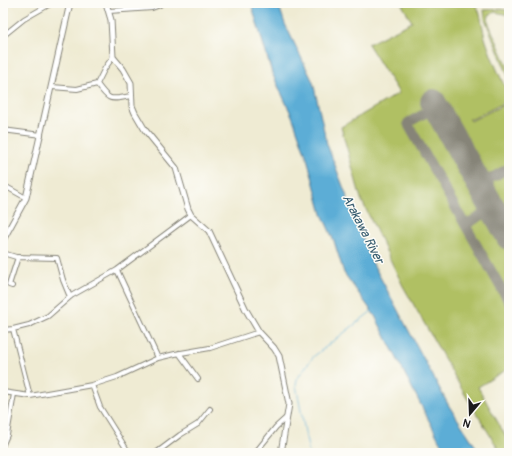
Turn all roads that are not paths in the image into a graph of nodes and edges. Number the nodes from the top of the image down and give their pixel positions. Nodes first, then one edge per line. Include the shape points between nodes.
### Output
1 (52, 3) edge
2 (70, 3) edge
3 (106, 3) edge
4 (160, 3) edge
5 (109, 11) junction
6 (3, 36) edge
7 (113, 57) junction
8 (97, 84) junction
9 (52, 87) junction
10 (132, 96) junction
11 (3, 130) edge
12 (41, 135) junction
13 (3, 185) edge
14 (26, 198) junction
15 (191, 215) junction
16 (3, 240) edge
17 (3, 253) edge
18 (18, 257) junction
19 (117, 270) junction
20 (12, 286) dead end
21 (70, 297) junction
22 (13, 329) junction
23 (3, 330) edge
24 (259, 332) junction
25 (179, 353) junction
26 (158, 358) junction
27 (198, 379) dead end
28 (92, 385) junction
29 (3, 392) edge
30 (14, 394) junction
31 (30, 396) junction
32 (210, 409) dead end
33 (287, 417) junction
34 (3, 444) edge
35 (129, 453) edge
36 (156, 453) edge
37 (255, 453) edge
38 (281, 453) edge

1 - 6 street via 24,19
2 - 9 street
3 - 5 street
4 - 5 street via 152,8
5 - 7 street
7 - 8 street
7 - 10 street via 131,83
8 - 9 street via 77,89
8 - 10 street via 108,98
9 - 12 street
10 - 15 street via 132,106 145,130 176,168 184,200
11 - 12 street
12 - 14 street
13 - 14 street
14 - 16 street
15 - 19 street
15 - 24 street via 209,231
17 - 18 street
18 - 20 street via 9,284
18 - 21 street via 57,258
19 - 21 street
19 - 26 street
21 - 22 street via 42,320
22 - 23 street
22 - 31 street
24 - 25 street via 210,348
24 - 33 street via 279,356 289,404
25 - 26 street
25 - 27 street
26 - 28 street via 117,377
28 - 31 street
28 - 35 street via 100,407
29 - 30 street
30 - 31 street
30 - 34 street
32 - 36 street via 198,424
33 - 37 street
33 - 38 street

